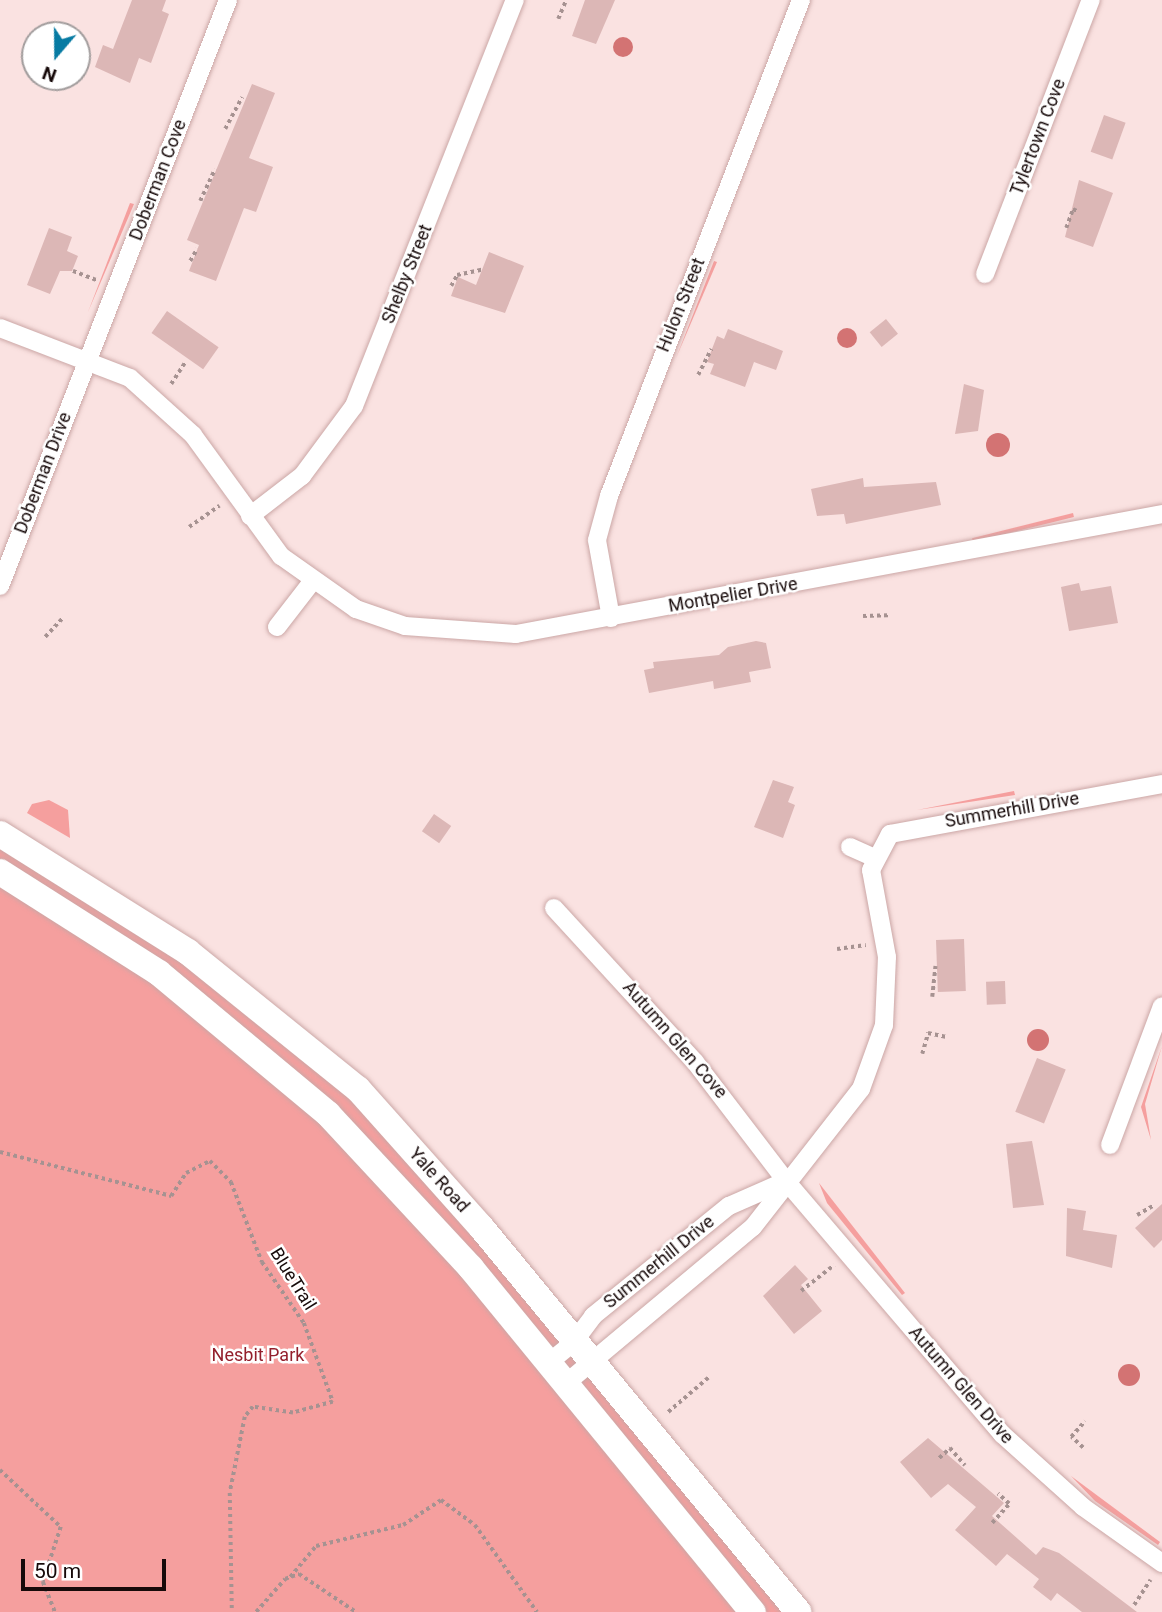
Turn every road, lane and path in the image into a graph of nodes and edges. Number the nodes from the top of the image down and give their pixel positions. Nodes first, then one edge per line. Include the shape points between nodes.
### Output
1 (228, 0) edge
2 (515, 0) edge
3 (566, 0) edge
4 (801, 0) edge
5 (1091, 0) edge
6 (558, 19) dead end
7 (242, 97) dead end
8 (225, 129) dead end
9 (215, 169) dead end
10 (200, 201) dead end
11 (1077, 211) dead end
12 (1066, 228) dead end
13 (197, 249) dead end
14 (190, 261) dead end
15 (481, 270) dead end
16 (73, 271) dead end
17 (985, 274) dead end
18 (97, 281) dead end
19 (451, 286) dead end
20 (0, 328) edge
21 (711, 349) dead end
22 (87, 359) junction
23 (186, 361) dead end
24 (698, 375) dead end
25 (171, 384) dead end
26 (219, 506) dead end
27 (1162, 514) edge
28 (250, 516) junction
29 (188, 527) dead end
30 (311, 583) junction
31 (0, 586) edge
32 (888, 615) dead end
33 (863, 616) dead end
34 (63, 618) dead end
35 (611, 618) junction
36 (277, 627) dead end
37 (45, 637) dead end
38 (1162, 784) edge
39 (0, 834) edge
40 (850, 847) dead end
41 (875, 858) junction
42 (0, 872) edge
43 (554, 908) dead end
44 (866, 945) dead end
45 (837, 949) dead end
46 (935, 966) dead end
47 (932, 997) dead end
48 (1162, 1006) edge
49 (947, 1037) dead end
50 (922, 1054) dead end
51 (1110, 1145) dead end
52 (0, 1152) edge
53 (786, 1181) junction
54 (1153, 1205) dead end
55 (1137, 1215) dead end
56 (834, 1265) dead end
57 (801, 1292) dead end
58 (573, 1343) junction
59 (547, 1364) junction
60 (590, 1364) junction
61 (710, 1376) dead end
62 (564, 1385) junction
63 (667, 1412) dead end
64 (1085, 1421) dead end
65 (1083, 1448) dead end
66 (939, 1458) dead end
67 (965, 1465) dead end
68 (0, 1470) edge
69 (998, 1494) dead end
70 (992, 1523) dead end
71 (1162, 1563) edge
72 (290, 1577) junction
73 (1150, 1580) dead end
74 (1134, 1605) dead end
75 (55, 1612) edge
76 (232, 1612) edge
77 (256, 1612) edge
78 (356, 1612) edge
79 (537, 1612) edge
80 (753, 1612) edge
81 (798, 1612) edge

1 - 22 street, Doberman Cove
2 - 28 street, Shelby Street via 354,406 302,476
3 - 6 path
4 - 35 street, Hulon Street via 609,496 597,540
5 - 17 street, Tylertown Cove
7 - 8 path
9 - 10 path
11 - 12 path via 1073,209
13 - 14 path
15 - 19 path via 457,275
16 - 18 path
20 - 22 street, Montpelier Drive
21 - 24 path
22 - 28 street, Montpelier Drive via 130,378 172,412
22 - 31 street, Doberman Drive
23 - 25 path
26 - 29 path
27 - 35 street, Montpelier Drive
28 - 30 street, Montpelier Drive
30 - 35 street, Montpelier Drive via 356,609 405,626 516,634
30 - 36 street
32 - 33 path
34 - 37 path
38 - 41 street, Summerhill Drive via 912,828 890,834
39 - 58 main road, Yale Road via 188,952 358,1089
40 - 41 street
41 - 53 street, Summerhill Drive via 871,870 887,957 884,1025 854,1101
42 - 59 main road, Yale Road via 159,973 273,1063 381,1167
43 - 53 street, Autumn Glen Cove via 695,1062
44 - 45 path
46 - 47 path
48 - 51 street
49 - 50 path via 928,1033
52 - 76 path, BlueTrail via 171,1196 186,1174 209,1160 231,1182 262,1262 304,1323 333,1402 293,1413 254,1407 245,1417 230,1493
53 - 58 street, Summerhill Drive via 729,1206 593,1315
53 - 60 street, Summerhill Drive via 753,1227
53 - 71 street, Autumn Glen Drive via 1002,1434 1083,1507
54 - 55 path
56 - 57 path
58 - 59 street, Summerhill Drive
58 - 60 main road, Yale Road
59 - 62 main road, Yale Road
60 - 62 street, Summerhill Drive
60 - 81 main road, Yale Road
61 - 63 path
62 - 80 main road, Yale Road
64 - 65 path via 1071,1437
66 - 67 path via 950,1448
68 - 75 path via 61,1527 43,1582
69 - 70 path via 1009,1504
72 - 77 path
72 - 78 path via 317,1582
72 - 79 path via 316,1546 403,1525 440,1500 475,1524
73 - 74 path

